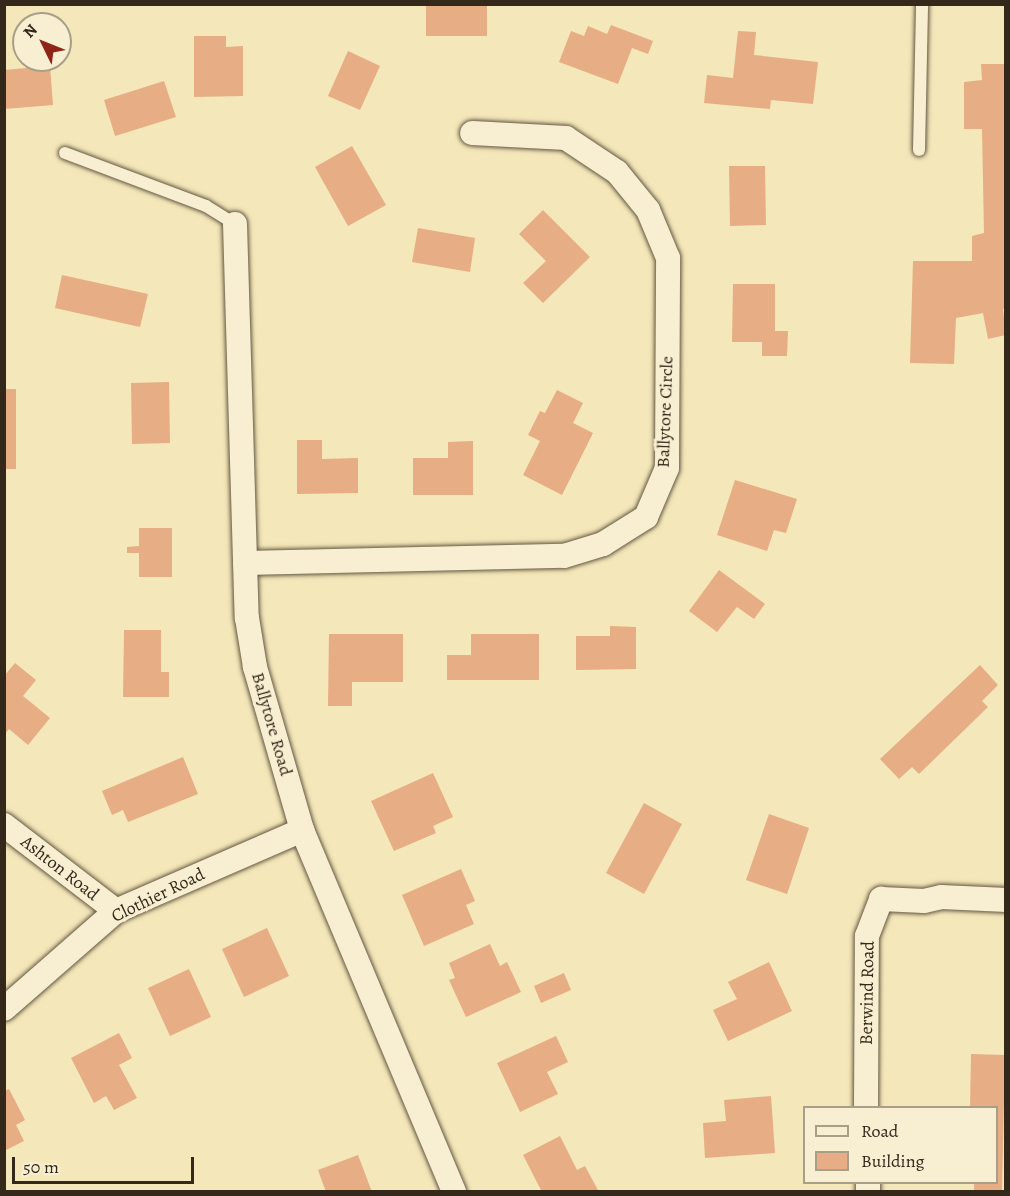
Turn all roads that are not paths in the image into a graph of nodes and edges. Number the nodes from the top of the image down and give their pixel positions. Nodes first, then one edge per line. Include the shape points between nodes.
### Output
1 (922, 4) edge
2 (472, 133) dead end
3 (919, 150) dead end
4 (65, 153) dead end
5 (235, 224) joint
6 (245, 563) junction
7 (4, 825) edge
8 (302, 830) junction
9 (1005, 900) edge
10 (116, 911) junction
11 (4, 1009) edge
12 (866, 1106) edge
13 (454, 1191) edge

1 - 3 lane
2 - 6 street, Ballytore Circle via 566,138 617,172 648,210 668,258 667,468 646,517 603,544 564,556
4 - 5 lane via 206,206
5 - 6 street, Ballytore Road
6 - 8 street, Ballytore Road via 247,618 255,667
7 - 10 street, Ashton Road
8 - 10 street, Clothier Road
8 - 13 street, Ballytore Road
9 - 12 street, Berwind Road via 881,899 867,936
10 - 11 street, Clothier Road

